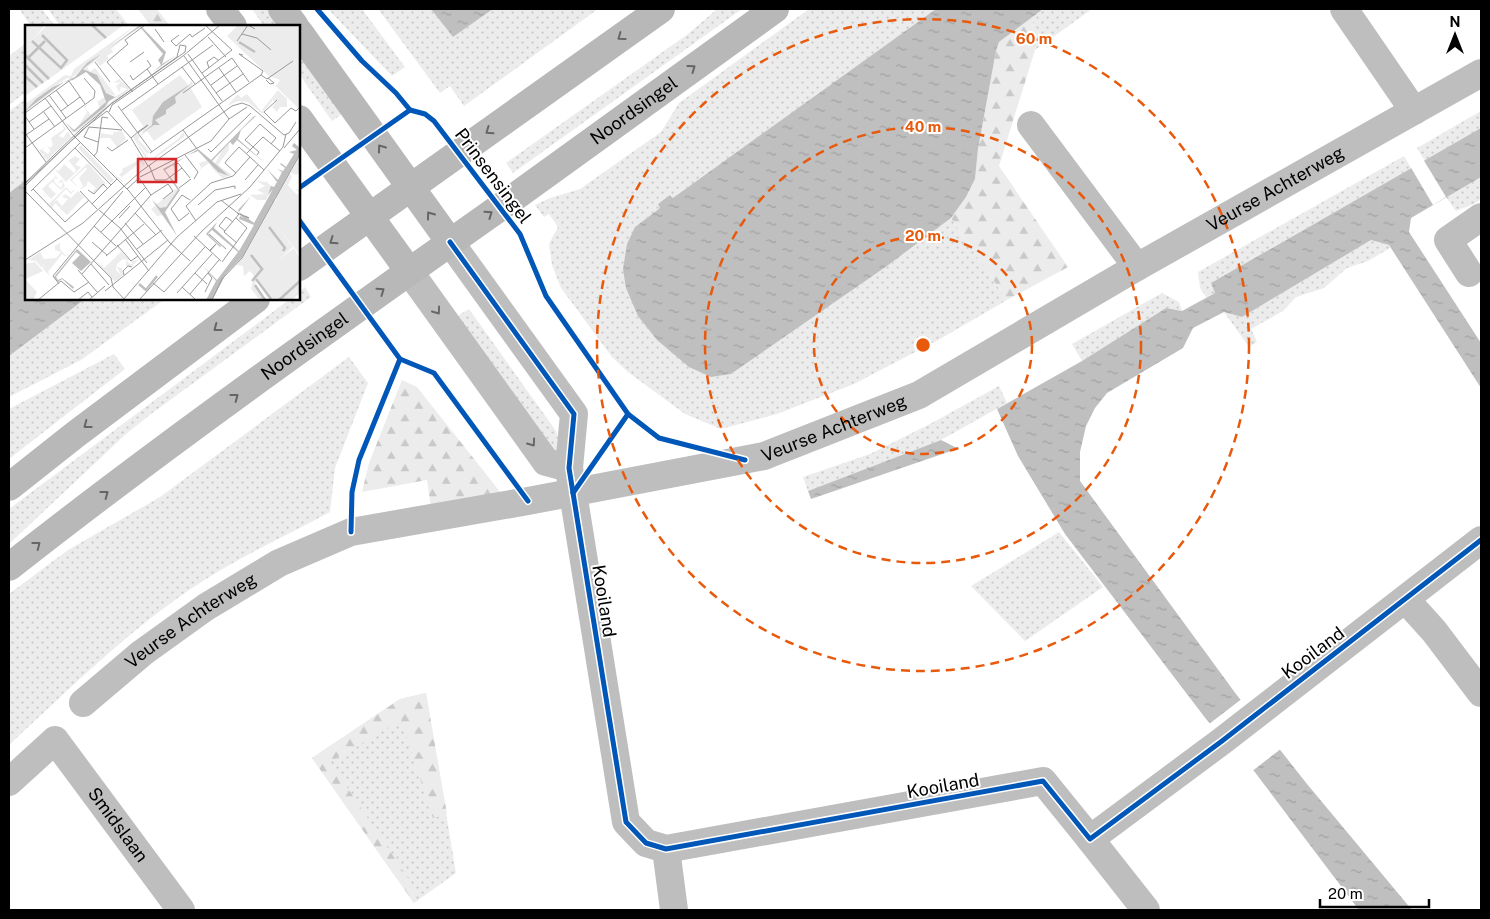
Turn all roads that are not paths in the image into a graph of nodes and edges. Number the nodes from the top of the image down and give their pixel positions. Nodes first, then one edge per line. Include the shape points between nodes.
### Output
1 (220, 9) edge
2 (282, 9) edge
3 (661, 9) edge
4 (775, 9) edge
5 (1344, 9) edge
6 (232, 25) edge
7 (294, 25) edge
8 (300, 33) edge
9 (1481, 73) edge
10 (1414, 111) junction
11 (300, 120) edge
12 (1031, 125) dead end
13 (410, 187) junction
14 (369, 217) junction
15 (1481, 217) edge
16 (450, 242) junction
17 (300, 266) edge
18 (1137, 267) junction
19 (409, 271) junction
20 (1469, 273) dead end
21 (255, 300) edge
22 (571, 481) junction
23 (9, 487) edge
24 (1481, 540) edge
25 (9, 567) edge
26 (1406, 600) junction
27 (1481, 693) edge
28 (83, 703) dead end
29 (9, 782) edge
30 (1090, 839) junction
31 (666, 849) junction
32 (181, 910) edge
33 (674, 910) edge
34 (1146, 910) edge

1 - 6 main road
2 - 7 main road
3 -> 13 main road
16 -> 4 main road, Noordsingel
5 - 10 street
13 -> 8 main road
9 - 10 street, Veurse Achterweg
10 - 18 street, Veurse Achterweg
11 - 14 main road
12 - 18 street
13 - 14 main road
16 -> 13 main road
14 -> 17 main road
14 - 19 main road
15 - 20 street via 1448,240
16 - 19 main road, Noordsingel
16 - 22 street via 574,414
18 - 22 street, Veurse Achterweg via 919,395 786,449 764,456
19 -> 22 street via 546,462
25 -> 19 main road, Noordsingel
21 -> 23 main road
22 - 28 street, Veurse Achterweg via 351,532 279,563 206,607 142,653
22 - 31 street, Kooiland via 626,822 646,844
24 - 26 street, Kooiland
26 - 27 street
26 - 30 street, Kooiland
29 - 32 street, Smidslaan via 55,740
30 - 31 street, Kooiland via 1043,781
30 - 34 street
31 - 33 street

